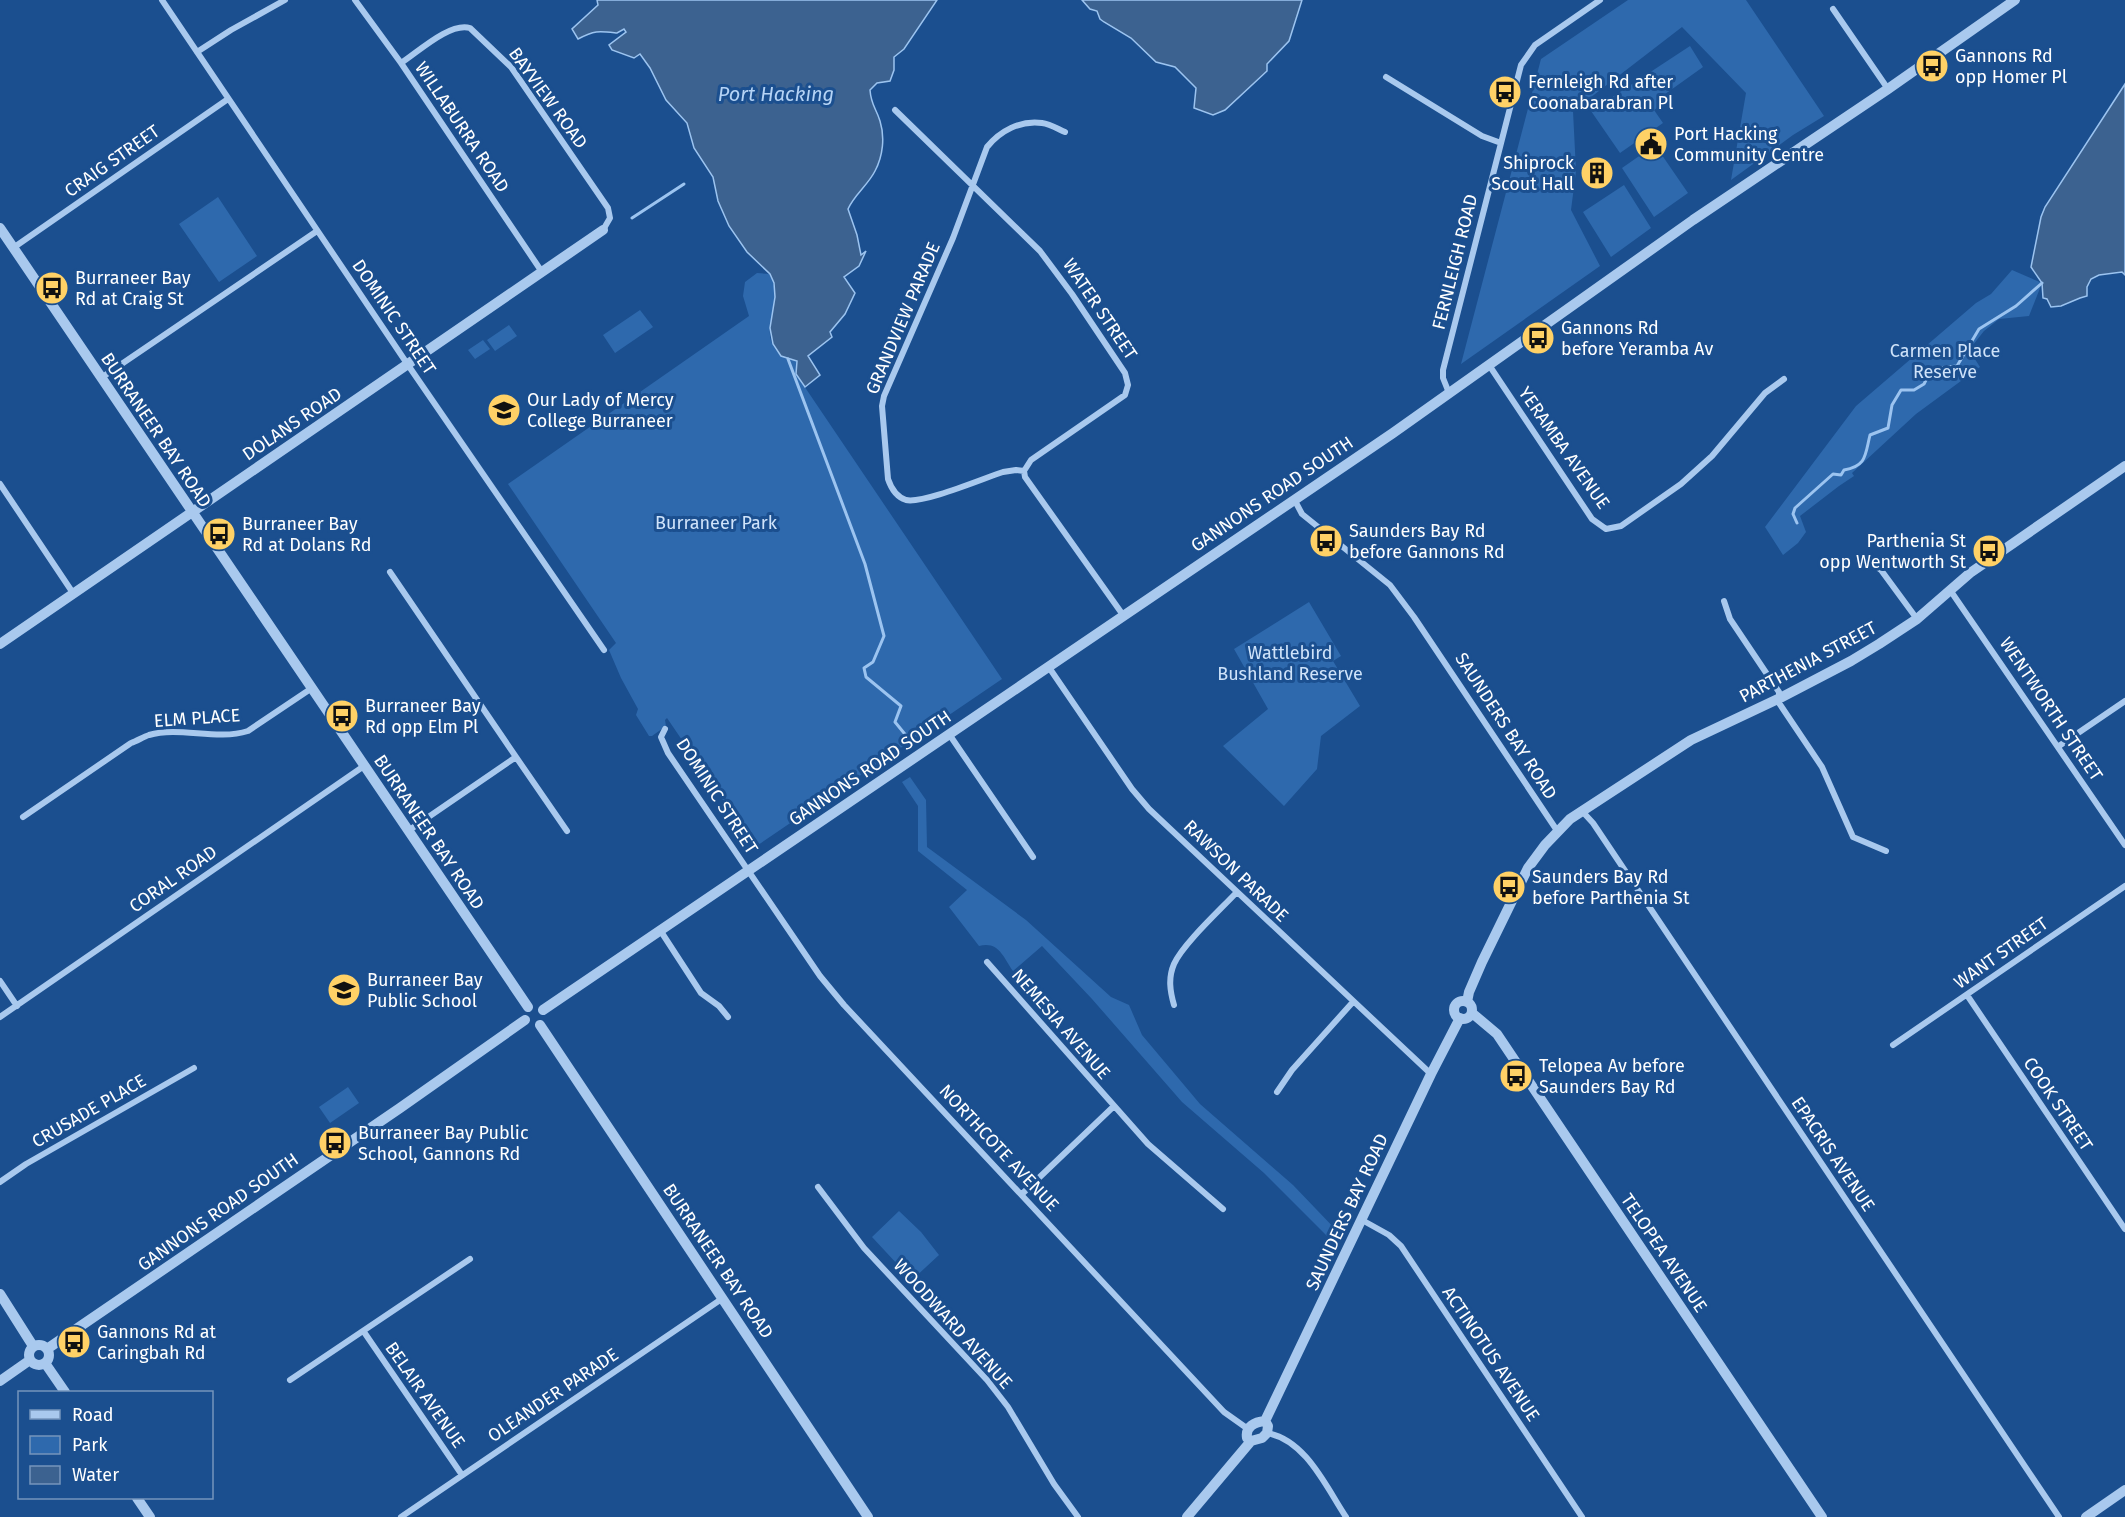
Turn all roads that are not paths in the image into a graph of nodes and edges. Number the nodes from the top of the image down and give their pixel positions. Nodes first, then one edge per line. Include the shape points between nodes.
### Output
1 (162, 0) edge
2 (285, 0) edge
3 (355, 0) edge
4 (1600, 0) edge
5 (2015, 0) edge
6 (1833, 9) dead end
7 (197, 52) junction
8 (401, 63) junction
9 (1386, 77) dead end
10 (1888, 89) junction
11 (228, 99) junction
12 (895, 110) dead end
13 (1065, 132) dead end
14 (1501, 143) junction
15 (973, 188) junction
16 (0, 228) edge
17 (603, 230) joint
18 (317, 231) junction
19 (13, 248) junction
20 (542, 272) junction
21 (408, 365) junction
22 (1489, 365) junction
23 (101, 378) junction
24 (1784, 379) dead end
25 (1449, 393) junction
26 (2125, 466) edge
27 (1024, 471) junction
28 (0, 484) edge
29 (1293, 499) junction
30 (192, 513) junction
31 (1870, 562) dead end
32 (390, 572) dead end
33 (1950, 590) junction
34 (73, 593) junction
35 (1724, 601) dead end
36 (1123, 615) junction
37 (1917, 619) junction
38 (0, 644) edge
39 (604, 650) dead end
40 (1048, 666) junction
41 (312, 688) junction
42 (1780, 698) junction
43 (2125, 701) edge
44 (665, 729) dead end
45 (949, 734) junction
46 (661, 737) junction
47 (653, 738) dead end
48 (2059, 746) junction
49 (516, 757) junction
50 (364, 766) junction
51 (1581, 810) junction
52 (23, 817) dead end
53 (408, 831) junction
54 (567, 831) dead end
55 (1558, 832) junction
56 (2125, 845) edge
57 (1886, 851) dead end
58 (1033, 857) dead end
59 (748, 872) junction
60 (2125, 886) edge
61 (1236, 893) junction
62 (660, 930) junction
63 (987, 962) dead end
64 (0, 981) edge
65 (1967, 995) junction
66 (1467, 1002) junction
67 (1352, 1003) junction
68 (1174, 1005) dead end
69 (17, 1006) junction
70 (528, 1007) junction
71 (543, 1010) junction
72 (1472, 1013) junction
73 (0, 1017) edge
74 (728, 1017) dead end
75 (1460, 1018) junction
76 (525, 1020) junction
77 (540, 1025) junction
78 (1893, 1045) dead end
79 (194, 1068) dead end
80 (1431, 1074) junction
81 (1277, 1092) dead end
82 (1113, 1107) junction
83 (0, 1182) edge
84 (818, 1187) dead end
85 (1022, 1194) junction
86 (1223, 1209) dead end
87 (1362, 1220) junction
88 (2125, 1229) edge
89 (470, 1259) dead end
90 (0, 1294) edge
91 (723, 1298) junction
92 (364, 1332) junction
93 (33, 1346) junction
94 (48, 1349) junction
95 (30, 1360) junction
96 (45, 1363) junction
97 (290, 1380) dead end
98 (0, 1381) edge
99 (64, 1391) edge
100 (1265, 1421) junction
101 (1248, 1429) junction
102 (1267, 1434) junction
103 (1251, 1441) junction
104 (462, 1474) junction
105 (2125, 1490) edge
106 (138, 1499) edge
107 (150, 1517) edge
108 (401, 1517) edge
109 (868, 1517) edge
110 (1078, 1517) edge
111 (1187, 1517) edge
112 (1346, 1517) edge
113 (1582, 1517) edge
114 (1822, 1517) edge
115 (2059, 1517) edge
116 (2086, 1517) edge

1 - 7 street, DOMINIC STREET
2 - 7 street
3 - 8 street, WILLABURRA ROAD
4 - 14 street, FERNLEIGH ROAD via 1529,52 1519,73
5 - 10 street, GANNONS ROAD SOUTH
6 - 10 street
7 - 11 street, DOMINIC STREET
8 - 17 street, BAYVIEW ROAD via 450,30 470,28 511,67 608,208 610,218
8 - 20 street, WILLABURRA ROAD
9 - 14 street via 1482,136
10 - 22 street, GANNONS ROAD SOUTH via 1693,220
11 - 18 street, DOMINIC STREET
11 - 19 street, CRAIG STREET
12 - 15 street, WATER STREET
13 - 15 street, GRANDVIEW PARADE via 1042,123 1010,128 996,136 987,147
14 - 25 street, FERNLEIGH ROAD via 1443,370
15 - 27 street, WATER STREET via 1051,264 1125,373 1128,385 1125,395 1031,460
15 - 27 street, GRANDVIEW PARADE via 884,396 888,479 900,497 917,501 1003,472
16 - 19 street, BURRANEER BAY ROAD
17 - 20 street, DOLANS ROAD
18 - 21 street, DOMINIC STREET
18 - 23 street
19 - 23 street, BURRANEER BAY ROAD
20 - 21 street, DOLANS ROAD
21 - 30 street, DOLANS ROAD
21 - 39 street, DOMINIC STREET
22 - 24 street, YERAMBA AVENUE via 1592,519 1606,529 1621,526 1681,484 1712,456 1766,393
22 - 25 street, GANNONS ROAD SOUTH
23 - 30 street, BURRANEER BAY ROAD
25 - 29 street, GANNONS ROAD SOUTH
26 - 33 street, PARTHENIA STREET
27 - 36 street
28 - 34 street
29 - 36 street, GANNONS ROAD SOUTH
29 - 55 street, SAUNDERS BAY ROAD via 1302,514 1390,585
30 - 34 street, DOLANS ROAD
30 - 41 street, BURRANEER BAY ROAD
31 - 37 street via 1881,570
32 - 49 street
33 - 37 street, PARTHENIA STREET
33 - 48 street, WENTWORTH STREET
34 - 38 street, DOLANS ROAD
35 - 42 street via 1730,619
36 - 40 street, GANNONS ROAD SOUTH
37 - 42 street, PARTHENIA STREET via 1851,661
40 - 45 street, GANNONS ROAD SOUTH
40 - 61 street, RAWSON PARADE via 1143,802
41 - 50 street, BURRANEER BAY ROAD
41 - 52 street, ELM PLACE via 237,735 149,735
42 - 51 street, PARTHENIA STREET via 1691,740
42 - 57 street via 1779,704 1822,767 1853,837
43 - 48 street
44 - 46 street, DOMINIC STREET
45 - 58 street
45 - 59 street, GANNONS ROAD SOUTH
46 - 47 street, DOMINIC STREET
46 - 59 street, DOMINIC STREET
48 - 56 street, WENTWORTH STREET
49 - 53 street
49 - 54 street
50 - 53 street, BURRANEER BAY ROAD
50 - 69 street, CORAL ROAD
51 - 55 street, PARTHENIA STREET
51 - 115 street, EPACRIS AVENUE
53 - 70 street, BURRANEER BAY ROAD
55 - 66 street via 1536,856 1513,896
59 - 62 street, GANNONS ROAD SOUTH
59 - 85 street, NORTHCOTE AVENUE via 844,1005
60 - 65 street, WANT STREET
61 - 67 street, RAWSON PARADE
61 - 68 street via 1174,963 1170,980
62 - 71 street, GANNONS ROAD SOUTH
62 - 74 street via 701,993
63 - 82 street, NEMESIA AVENUE
64 - 69 street
65 - 78 street, WANT STREET
65 - 88 street, COOK STREET
66 - 72 street
66 - 75 street via 1456,1005 1455,1014
67 - 80 street, RAWSON PARADE
67 - 81 street
69 - 73 street, CORAL ROAD
70 - 71 street via 534,1005
70 - 76 street
71 - 77 street via 545,1017
72 - 75 street
72 - 114 street, TELOPEA AVENUE via 1497,1034
75 - 80 street, SAUNDERS BAY ROAD
76 - 77 street via 533,1026
76 - 94 street, GANNONS ROAD SOUTH
77 - 91 street, BURRANEER BAY ROAD
79 - 83 street, CRUSADE PLACE
80 - 87 street, SAUNDERS BAY ROAD
82 - 85 street
82 - 86 street, NEMESIA AVENUE via 1184,1178
84 - 110 street, WOODWARD AVENUE via 864,1248 987,1380
85 - 101 street, NORTHCOTE AVENUE via 1224,1412
87 - 100 street, SAUNDERS BAY ROAD
87 - 113 street, ACTINOTUS AVENUE via 1401,1246
89 - 92 street, BELAIR AVENUE
90 - 93 street
91 - 104 street, OLEANDER PARADE
91 - 109 street, BURRANEER BAY ROAD
92 - 97 street, BELAIR AVENUE
92 - 104 street, BELAIR AVENUE
93 - 94 street
93 - 95 street
94 - 96 street
95 - 96 street via 39,1365
95 - 98 street
96 - 99 street
100 - 101 street via 1253,1423
100 - 102 street
101 - 103 street via 1246,1434
102 - 103 street
102 - 112 street via 1285,1438 1299,1449
103 - 111 street
104 - 108 street, OLEANDER PARADE
105 - 116 street
106 - 107 street

